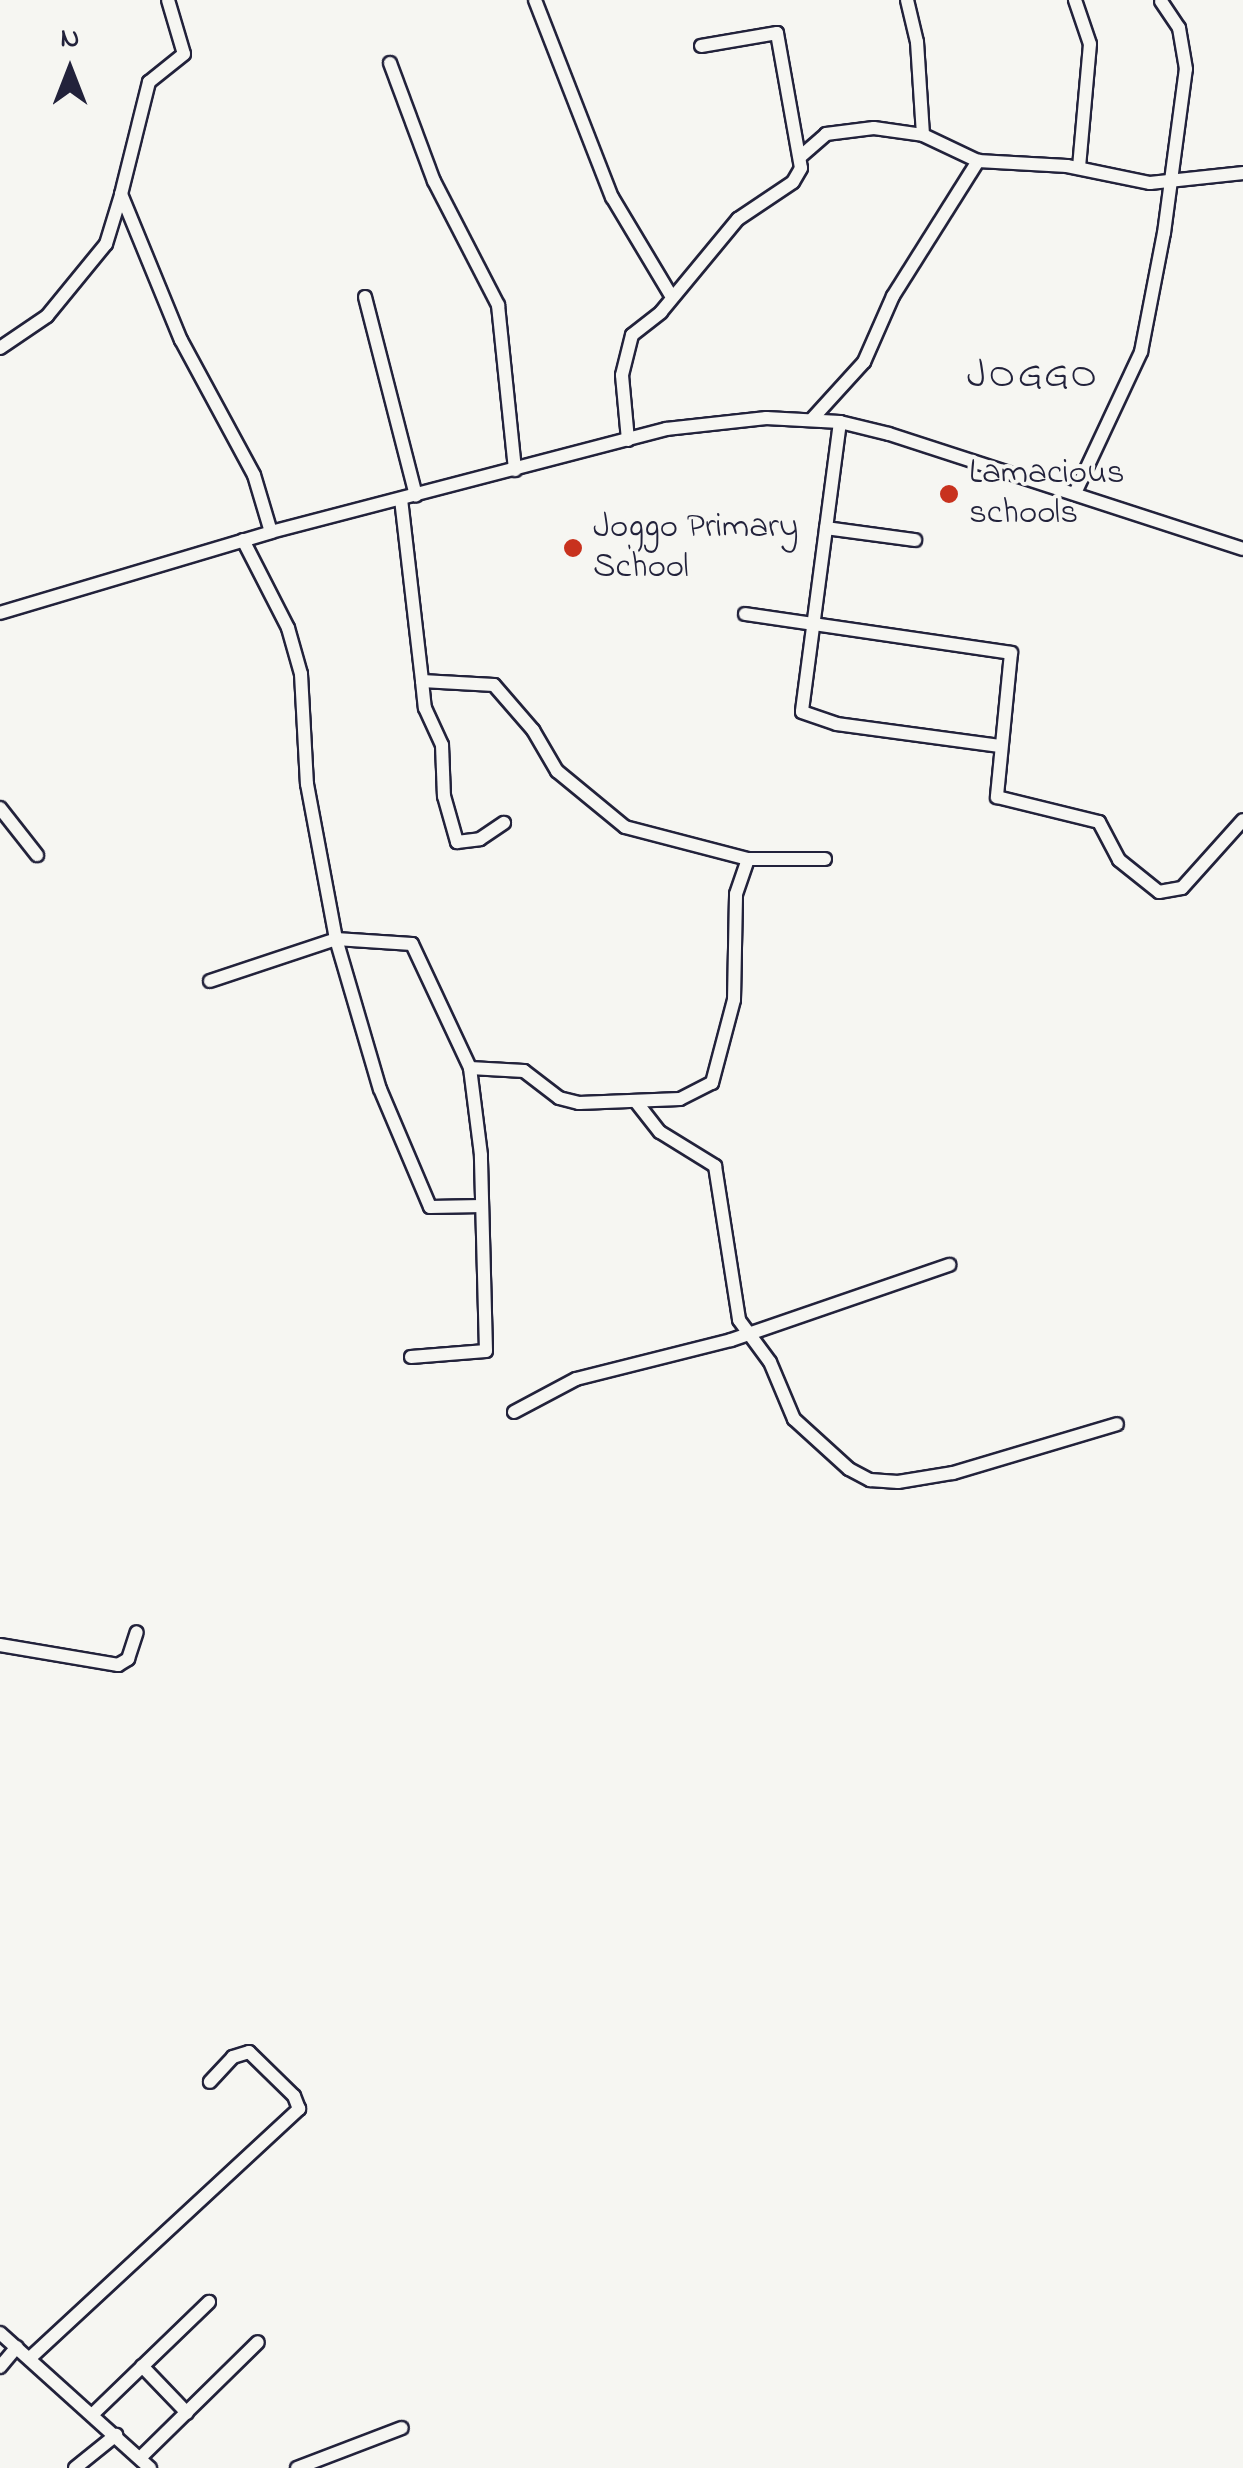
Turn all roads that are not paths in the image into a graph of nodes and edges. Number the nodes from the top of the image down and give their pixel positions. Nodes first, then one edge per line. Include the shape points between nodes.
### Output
1 (168, 0) edge
2 (535, 0) edge
3 (907, 0) edge
4 (1074, 0) edge
5 (1161, 0) edge
6 (701, 46) dead end
7 (390, 62) dead end
8 (923, 135) junction
9 (800, 156) junction
10 (978, 161) junction
11 (1079, 168) junction
12 (1243, 173) edge
13 (1171, 185) junction
14 (121, 194) junction
15 (670, 294) junction
16 (364, 297) dead end
17 (0, 348) edge
18 (812, 418) junction
19 (840, 422) junction
20 (628, 440) junction
21 (515, 470) junction
22 (1075, 494) junction
23 (416, 496) junction
24 (401, 500) junction
25 (826, 528) junction
26 (270, 532) junction
27 (243, 540) junction
28 (915, 540) dead end
29 (1243, 549) edge
30 (0, 613) edge
31 (745, 614) dead end
32 (812, 620) junction
33 (422, 682) junction
34 (1000, 746) junction
35 (0, 808) edge
36 (1243, 820) edge
37 (504, 823) dead end
38 (37, 855) dead end
39 (748, 859) junction
40 (825, 859) dead end
41 (336, 939) junction
42 (210, 980) dead end
43 (470, 1068) junction
44 (637, 1103) junction
45 (482, 1206) junction
46 (949, 1266) dead end
47 (746, 1334) junction
48 (411, 1357) dead end
49 (514, 1412) dead end
50 (1117, 1424) dead end
51 (137, 1632) dead end
52 (0, 1646) edge
53 (210, 2082) dead end
54 (209, 2302) dead end
55 (0, 2332) edge
56 (258, 2342) dead end
57 (16, 2347) junction
58 (30, 2358) junction
59 (142, 2366) junction
60 (0, 2367) edge
61 (94, 2413) junction
62 (187, 2413) junction
63 (402, 2428) dead end
64 (116, 2435) junction
65 (140, 2458) junction
66 (75, 2468) edge
67 (150, 2468) edge
68 (298, 2468) edge

1 - 14 street via 184,54 149,82
2 - 15 street via 612,196
3 - 8 street via 918,42
4 - 11 street via 1090,44
5 - 13 street via 1179,28 1186,69
6 - 9 street via 777,33
7 - 21 street via 434,180 498,305
8 - 9 street via 850,129 814,140
8 - 10 street
9 - 15 street via 794,182 738,220
10 - 11 street
10 - 18 street via 893,296 864,362
11 - 13 street
12 - 13 street
13 - 22 street via 1141,352
14 - 17 street via 106,244 47,316
14 - 26 street via 181,340 254,475
15 - 20 street via 624,353
16 - 23 street
18 - 19 street
18 - 20 street via 730,420
19 - 22 street
19 - 25 street
20 - 21 street
21 - 23 street
22 - 29 street
23 - 24 street
24 - 26 street
24 - 33 street
25 - 28 street
25 - 32 street
26 - 27 street
27 - 30 street
27 - 41 street via 288,628 301,674 308,784
31 - 32 street
32 - 34 street via 802,712 837,724
32 - 34 street via 1010,652
33 - 37 street via 425,708 442,745 444,796 457,842 480,839
33 - 39 street via 494,685 533,730 557,772 625,827
34 - 36 street via 996,797 1104,825 1111,852 1159,892 1182,888
35 - 38 street
39 - 40 street
39 - 44 street via 735,909 734,1000 712,1082 680,1098
41 - 42 street
41 - 43 street via 412,944
41 - 45 street via 377,1061 380,1089 430,1206
43 - 44 street via 524,1071 558,1098 579,1103
43 - 45 street
44 - 47 street via 660,1132 715,1166 725,1257
45 - 48 street via 486,1351
46 - 47 street
47 - 49 street via 576,1379
47 - 50 street via 770,1362 794,1419 870,1480 898,1482 1009,1460
51 - 52 street via 128,1659 118,1665
53 - 58 street via 233,2057 249,2052 294,2096 299,2110
54 - 59 street
55 - 57 street
56 - 62 street
57 - 58 street
57 - 60 street
58 - 61 street
59 - 61 street
59 - 62 street
61 - 64 street
62 - 65 street
63 - 68 street
64 - 65 street
64 - 66 street
65 - 67 street

